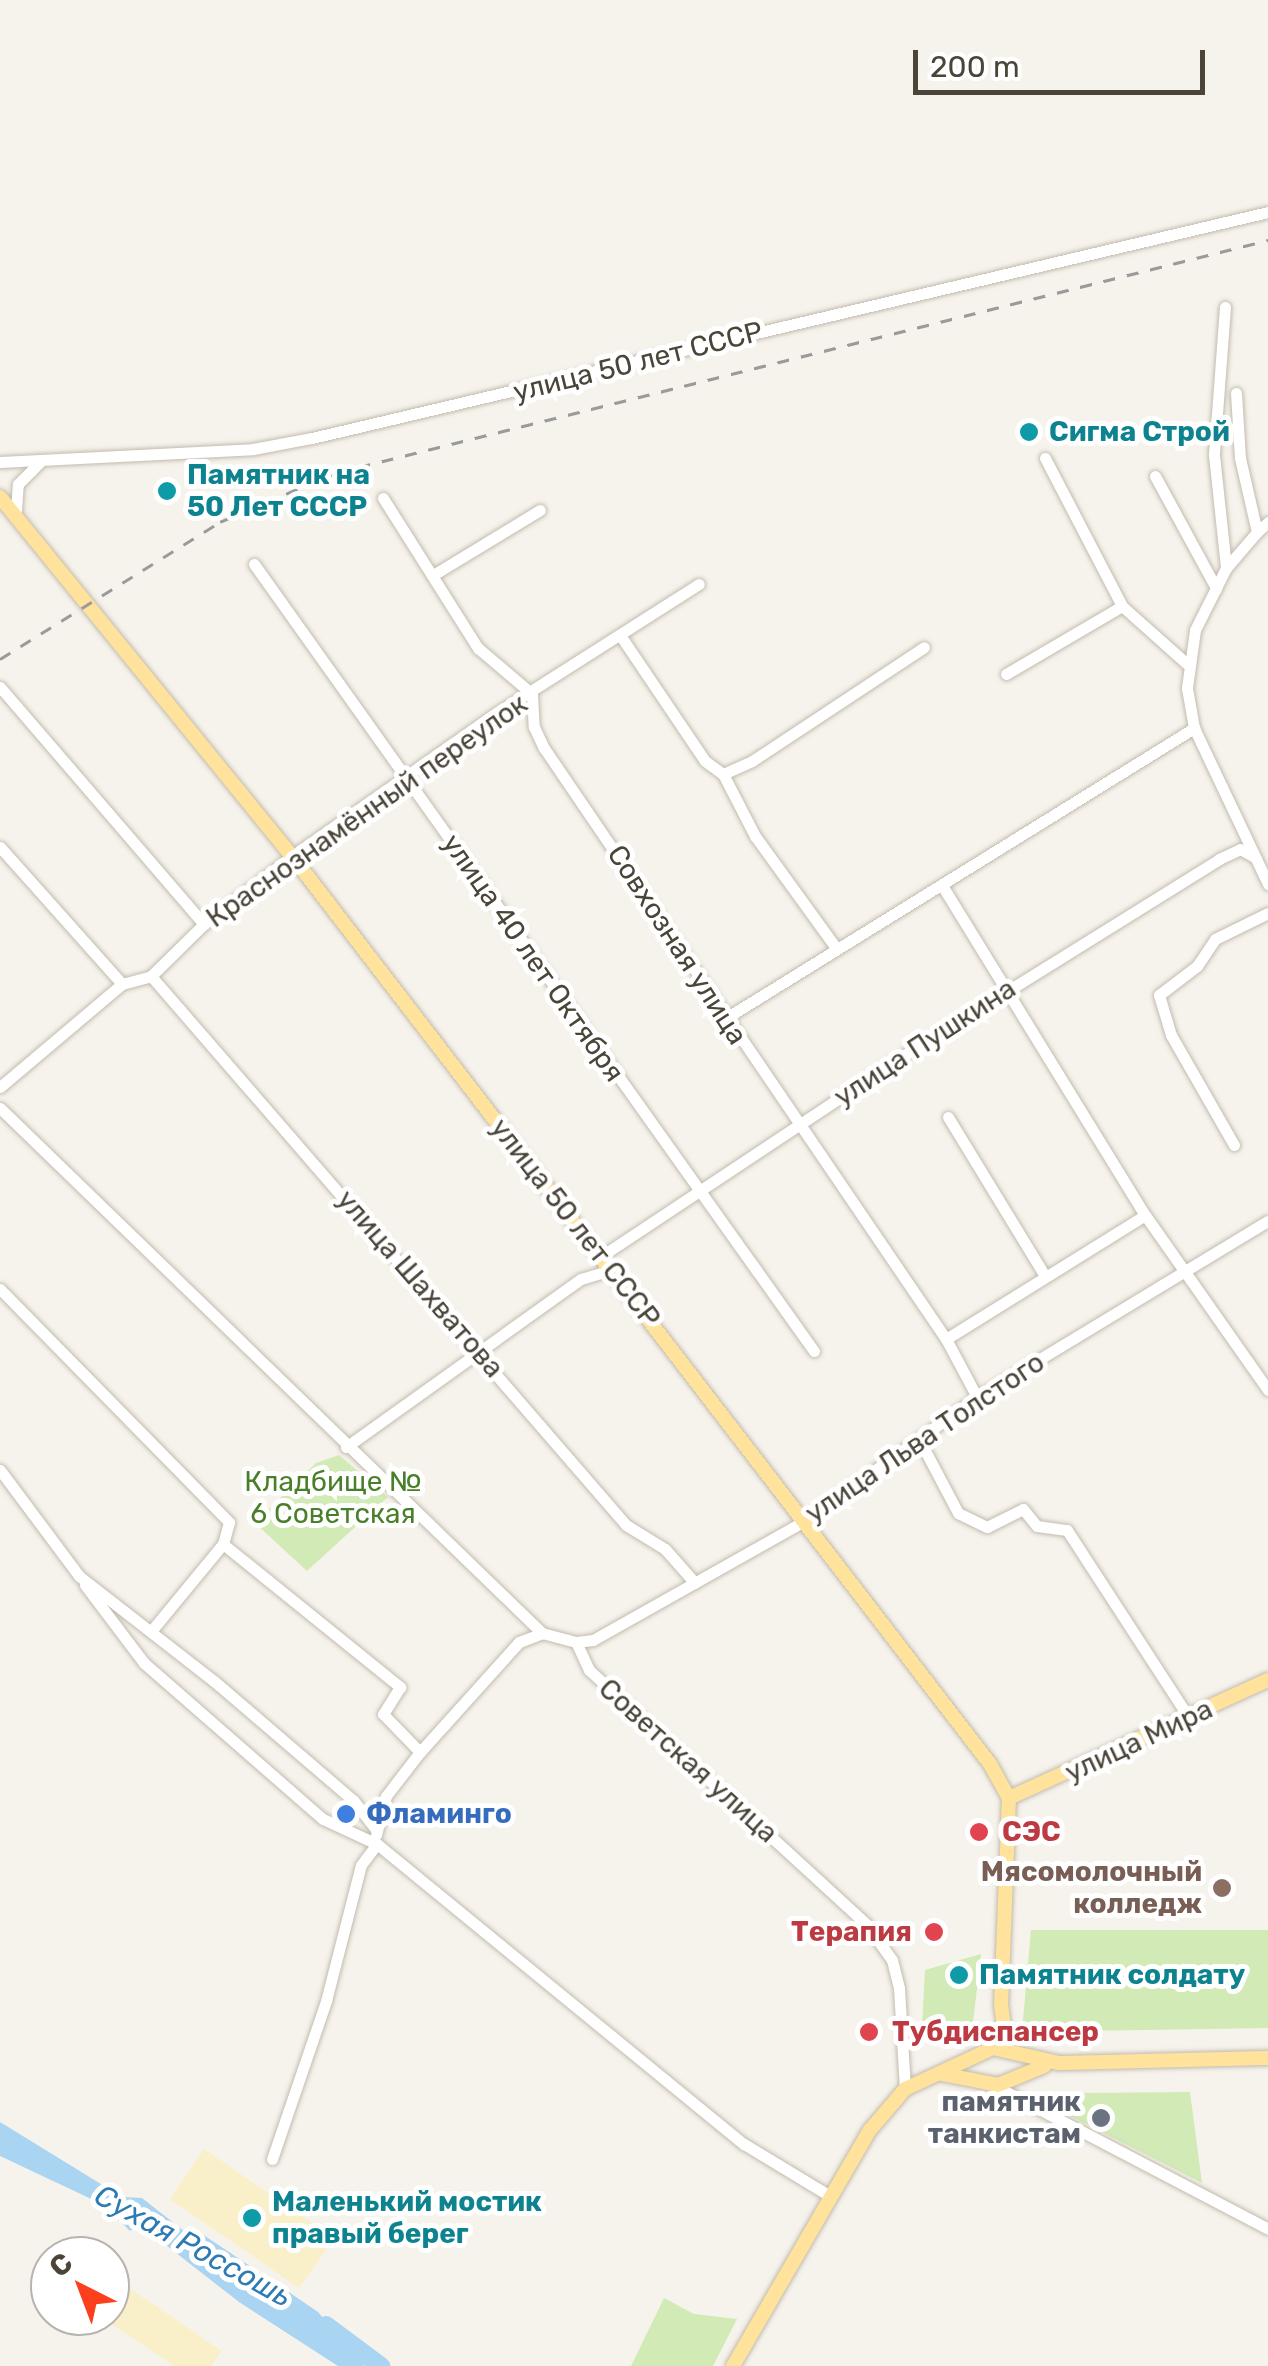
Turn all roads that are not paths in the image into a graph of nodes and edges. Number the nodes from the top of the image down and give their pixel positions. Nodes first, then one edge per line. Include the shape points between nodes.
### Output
1 (1268, 212) edge
2 (1225, 307) dead end
3 (1236, 393) dead end
4 (1046, 458) dead end
5 (41, 461) junction
6 (0, 462) edge
7 (1155, 476) dead end
8 (0, 496) edge
9 (383, 498) dead end
10 (16, 510) junction
11 (540, 510) dead end
12 (1268, 522) edge
13 (1257, 532) junction
14 (254, 564) dead end
15 (1226, 568) junction
16 (433, 575) junction
17 (699, 584) dead end
18 (1216, 588) junction
19 (1122, 606) junction
20 (622, 638) junction
21 (924, 647) dead end
22 (1187, 664) junction
23 (1006, 674) dead end
24 (0, 686) edge
25 (532, 694) junction
26 (1194, 728) junction
27 (723, 774) junction
28 (405, 777) junction
29 (0, 847) edge
30 (292, 856) junction
31 (1256, 858) junction
32 (1268, 884) edge
33 (943, 887) junction
34 (1268, 913) edge
35 (204, 924) junction
36 (836, 948) junction
37 (151, 976) junction
38 (122, 984) junction
39 (1006, 993) junction
40 (726, 1018) junction
41 (0, 1088) edge
42 (0, 1108) edge
43 (948, 1117) dead end
44 (797, 1125) junction
45 (1234, 1145) dead end
46 (697, 1191) junction
47 (1146, 1215) junction
48 (1268, 1220) edge
49 (600, 1256) junction
50 (610, 1270) junction
51 (1182, 1270) junction
52 (1044, 1274) junction
53 (0, 1289) edge
54 (946, 1339) junction
55 (481, 1350) junction
56 (814, 1351) dead end
57 (1268, 1390) edge
58 (977, 1397) junction
59 (919, 1439) junction
60 (346, 1448) junction
61 (0, 1470) edge
62 (804, 1521) junction
63 (223, 1544) junction
64 (79, 1576) junction
65 (695, 1583) junction
66 (152, 1630) junction
67 (542, 1633) junction
68 (576, 1642) junction
69 (1268, 1680) edge
70 (1189, 1718) junction
71 (420, 1752) junction
72 (386, 1796) junction
73 (1009, 1798) junction
74 (353, 1800) junction
75 (376, 1830) junction
76 (377, 1844) junction
77 (1001, 2004) junction
78 (986, 2051) junction
79 (1009, 2053) junction
80 (1268, 2058) edge
81 (1060, 2063) junction
82 (929, 2076) junction
83 (1012, 2076) junction
84 (990, 2083) junction
85 (905, 2089) junction
86 (1030, 2107) junction
87 (272, 2158) dead end
88 (830, 2196) junction
89 (1268, 2229) edge
90 (733, 2366) edge

1 - 5 street, улица 50 лет СССР via 297,441
2 - 15 street via 1214,455
3 - 13 street via 1240,458
4 - 19 street
5 - 6 street, улица 50 лет СССР
5 - 10 street via 18,484
7 - 18 street
8 - 10 main road, улица 50 лет СССР
9 - 16 street
10 - 30 main road, улица 50 лет СССР
11 - 16 street
12 - 13 street
13 - 15 street
14 - 28 street, улица 40 лет Октября
15 - 18 street
16 - 25 street via 478,648
17 - 20 street, Краснознамённый переулок
18 - 22 street
19 - 22 street
19 - 23 street
20 - 25 street, Краснознамённый переулок
20 - 27 street via 705,760
21 - 27 street
22 - 26 street
24 - 35 street
25 - 28 street, Краснознамённый переулок
25 - 40 street, Совхозная улица via 534,727 544,748
26 - 31 street
26 - 33 street
27 - 36 street via 754,836
28 - 30 street, Краснознамённый переулок
28 - 46 street, улица 40 лет Октября
29 - 38 street
30 - 35 street, Краснознамённый переулок
30 - 49 main road, улица 50 лет СССР
31 - 32 street
31 - 39 street, улица Пушкина via 1240,849 1220,859
33 - 36 street
33 - 39 street
34 - 45 street via 1215,938 1197,966 1158,995 1171,1035
35 - 37 street, Краснознамённый переулок
36 - 40 street
37 - 38 street, Краснознамённый переулок
37 - 55 street, улица Шахватова
38 - 41 street, Краснознамённый переулок
39 - 44 street, улица Пушкина
39 - 47 street
40 - 44 street, Совхозная улица
42 - 60 street
43 - 52 street
44 - 46 street, улица Пушкина
44 - 54 street, Совхозная улица
46 - 49 street, улица Пушкина
46 - 56 street, улица 40 лет Октября
47 - 51 street
47 - 52 street
48 - 51 street, улица Льва Толстого
49 - 50 main road, улица 50 лет СССР
50 - 55 street via 581,1279
50 - 62 main road, улица 50 лет СССР
51 - 57 street
51 - 58 street, улица Льва Толстого
52 - 54 street
53 - 63 street via 230,1522
54 - 58 street, Совхозная улица
55 - 60 street
55 - 65 street, улица Шахватова via 626,1525 665,1549
58 - 59 street, улица Льва Толстого
59 - 62 street, улица Льва Толстого
59 - 70 street via 958,1513 987,1526 1023,1509 1037,1526 1067,1530
60 - 67 street
61 - 64 street
62 - 65 street, улица Льва Толстого
62 - 73 main road, улица 50 лет СССР via 974,1742
63 - 66 street
63 - 71 street via 400,1687 383,1714
64 - 66 street
64 - 76 street via 144,1663 322,1819
65 - 68 street, улица Льва Толстого via 593,1640
66 - 74 street
67 - 68 street
67 - 71 street via 519,1642
68 - 85 street, Советская улица via 589,1670 882,1943 899,1988
69 - 70 main road, улица Мира
70 - 73 main road, улица Мира
71 - 72 street
72 - 74 street
72 - 75 street
73 - 77 main road
74 - 75 street
75 - 76 street
76 - 87 street via 361,1865 326,2001
76 - 88 street via 744,2144
77 - 78 main road
77 - 79 main road
78 - 79 main road
78 - 82 main road
78 - 84 main road via 978,2066
79 - 81 main road
79 - 83 main road
80 - 81 main road
81 - 83 main road
82 - 84 main road via 958,2074
82 - 85 main road
83 - 84 main road
83 - 86 street
84 - 86 street
85 - 88 main road via 870,2130
86 - 89 street
88 - 90 main road

